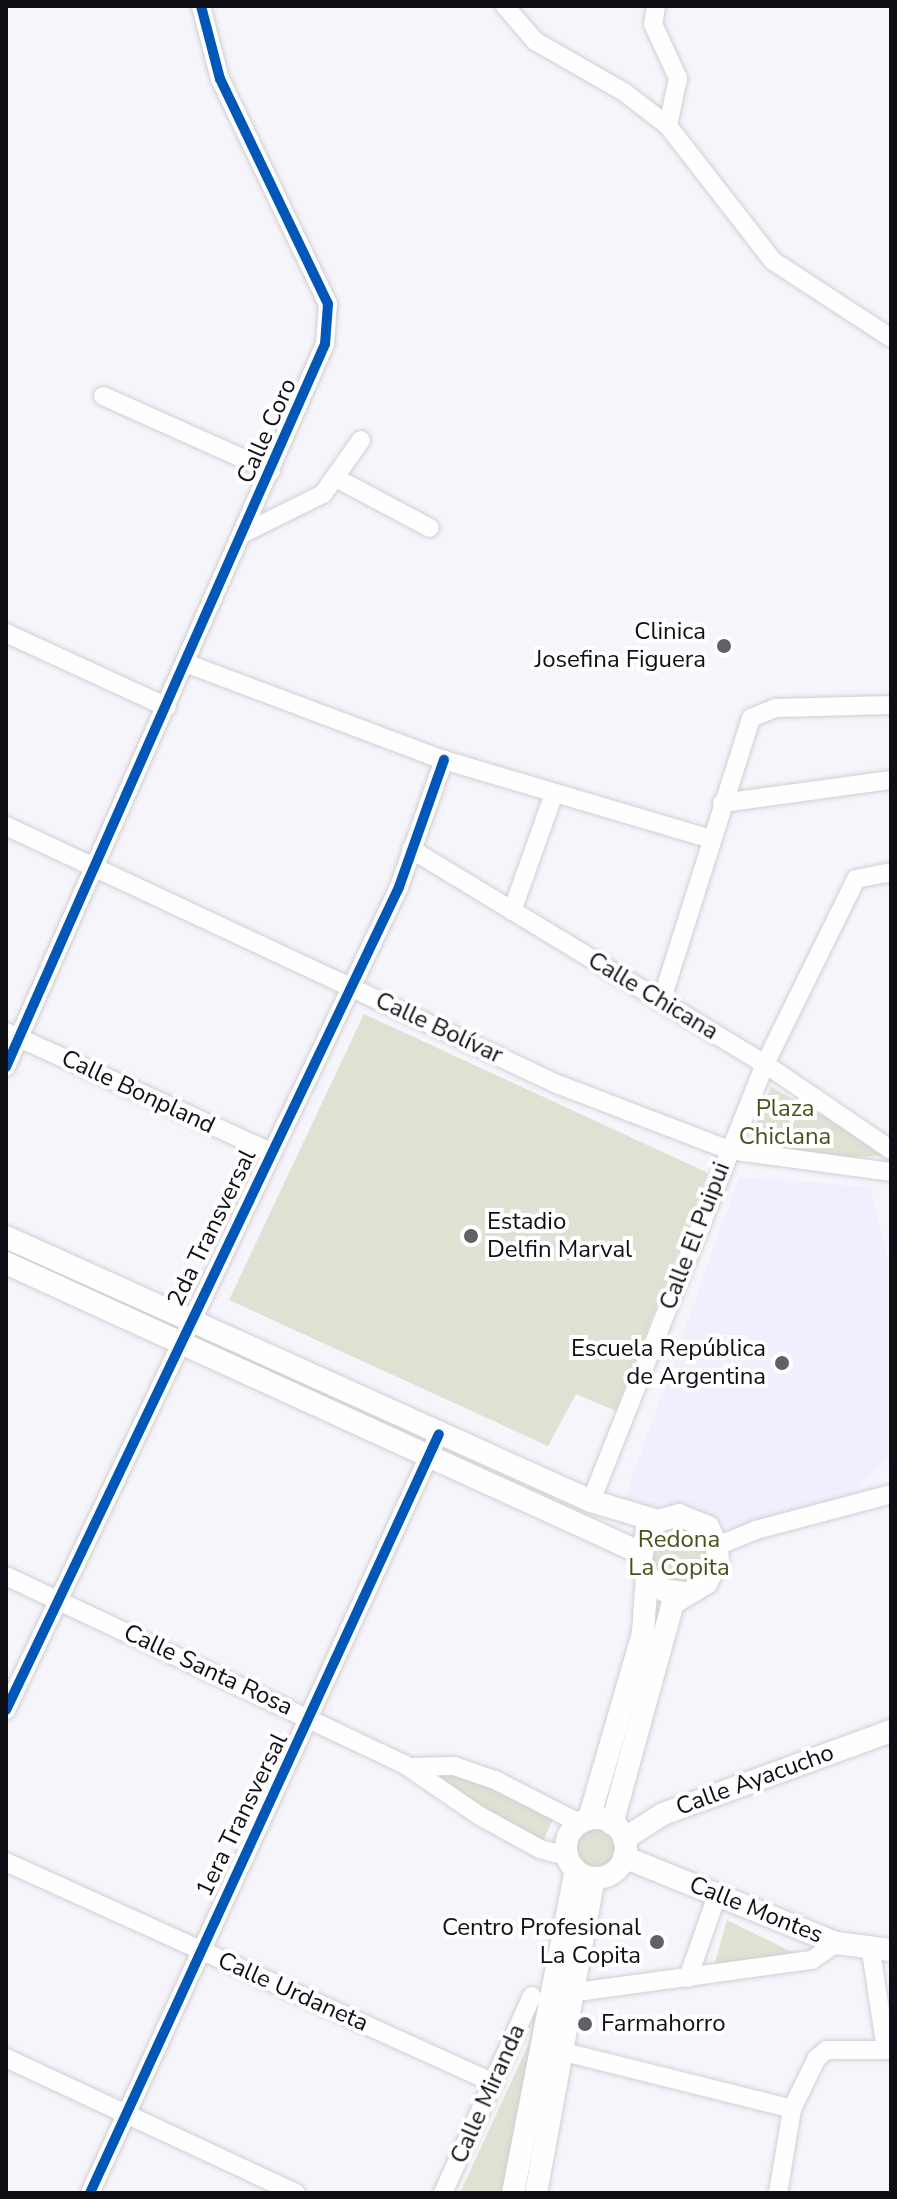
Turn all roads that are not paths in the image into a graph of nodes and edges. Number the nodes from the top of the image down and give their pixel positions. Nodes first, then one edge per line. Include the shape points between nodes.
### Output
1 (201, 6) edge
2 (505, 6) edge
3 (638, 6) edge
4 (654, 15) edge
5 (668, 126) junction
6 (891, 338) edge
7 (103, 396) dead end
8 (361, 440) dead end
9 (271, 471) junction
10 (336, 478) junction
11 (430, 528) dead end
12 (244, 533) junction
13 (6, 633) edge
14 (188, 664) junction
15 (891, 705) edge
16 (167, 707) junction
17 (444, 760) junction
18 (891, 780) edge
19 (554, 794) junction
20 (722, 803) junction
21 (6, 826) edge
22 (711, 839) junction
23 (411, 849) junction
24 (96, 868) junction
25 (891, 872) edge
26 (512, 911) junction
27 (351, 987) junction
28 (661, 1002) junction
29 (12, 1035) edge
30 (765, 1064) junction
31 (6, 1067) edge
32 (729, 1150) junction
33 (891, 1150) edge
34 (270, 1152) junction
35 (890, 1178) edge
36 (6, 1237) edge
37 (6, 1263) edge
38 (191, 1318) junction
39 (179, 1340) junction
40 (435, 1444) junction
41 (891, 1494) edge
42 (591, 1501) junction
43 (658, 1521) junction
44 (717, 1546) junction
45 (641, 1553) junction
46 (6, 1576) edge
47 (647, 1576) junction
48 (684, 1593) junction
49 (56, 1599) junction
50 (6, 1710) edge
51 (312, 1718) junction
52 (891, 1731) edge
53 (409, 1767) junction
54 (584, 1821) junction
55 (620, 1840) junction
56 (6, 1862) edge
57 (579, 1868) junction
58 (717, 1895) junction
59 (836, 1943) junction
60 (199, 1950) junction
61 (881, 1951) edge
62 (688, 1978) junction
63 (577, 1992) junction
64 (532, 1996) dead end
65 (889, 2050) edge
66 (564, 2052) junction
67 (6, 2058) edge
68 (494, 2083) junction
69 (792, 2109) junction
70 (123, 2114) junction
71 (90, 2193) edge
72 (296, 2193) edge
73 (443, 2193) edge
74 (513, 2193) edge
75 (536, 2193) edge
76 (778, 2193) edge

1 - 9 street, Calle Coro via 220,79 328,304 319,363
2 - 5 street via 535,41 624,92
3 - 4 street
4 - 5 street via 678,78
5 - 6 street via 773,261
7 - 9 street
8 - 10 street
9 - 12 street, Calle Coro
10 - 11 street
10 - 12 street via 323,494
12 - 14 street, Calle Coro
13 - 16 street
14 - 16 street, Calle Coro
14 - 17 street
15 - 20 street via 776,708 751,718
16 - 24 street, Calle Coro
17 - 19 street
17 - 23 street, 2da Transversal
18 - 20 street
19 - 22 street
19 - 26 street
20 - 22 street
21 - 24 street, Calle Bolívar
22 - 28 street
23 - 26 street, Calle Chicana
23 - 27 street, 2da Transversal via 399,887
24 - 27 street, Calle Bolívar
24 - 29 street, Calle Coro
25 - 30 street, Calle El Puipui via 856,879
26 - 28 street, Calle Chicana
27 - 32 street, Calle Bolívar via 557,1084
27 - 34 street, 2da Transversal
28 - 30 street, Calle Chicana
29 - 31 street, Calle Coro
29 - 34 street, Calle Bonpland
30 - 32 street, Calle El Puipui
30 - 33 street, Calle Chicana
32 - 35 street, Calle Bolívar
32 - 42 street, Calle El Puipui
34 - 38 street, 2da Transversal
36 - 38 street
37 - 39 street
38 - 39 street, 2da Transversal
38 - 40 street
39 - 40 street
39 - 49 street, 2da Transversal
40 - 42 street
40 - 45 street
40 - 51 street, 1era Transversal
41 - 44 street via 756,1530
42 - 43 street
43 - 44 street via 689,1517 708,1527
43 - 45 street via 644,1538
44 - 48 street via 711,1577
45 - 47 street
46 - 49 street, Calle Santa Rosa
47 - 48 street via 663,1590
47 - 54 street via 643,1633
48 - 55 street via 673,1603
49 - 50 street, 2da Transversal
49 - 51 street, Calle Santa Rosa
51 - 53 street, Calle Santa Rosa
51 - 60 street, 1era Transversal
52 - 55 street, Calle Ayacucho via 663,1814
53 - 54 street, Calle Santa Rosa via 454,1766
53 - 57 street, Calle Santa Rosa via 480,1816
54 - 55 street, Calle Montes
54 - 57 street via 568,1837
55 - 57 street, Calle Ayacucho via 612,1873
55 - 58 street, Calle Montes
56 - 60 street, Calle Urdaneta
57 - 63 street
57 - 74 street
58 - 59 street, Calle Montes
58 - 62 street
59 - 61 street, Calle Montes
59 - 62 street via 812,1960
60 - 68 street, Calle Urdaneta
60 - 70 street, 1era Transversal
61 - 65 street
62 - 63 street
63 - 66 street
64 - 68 street, Calle Miranda
65 - 69 street via 827,2050 810,2068
66 - 69 street
66 - 75 street
67 - 70 street
68 - 73 street, Calle Miranda
69 - 76 street
70 - 71 street, 1era Transversal
70 - 72 street

